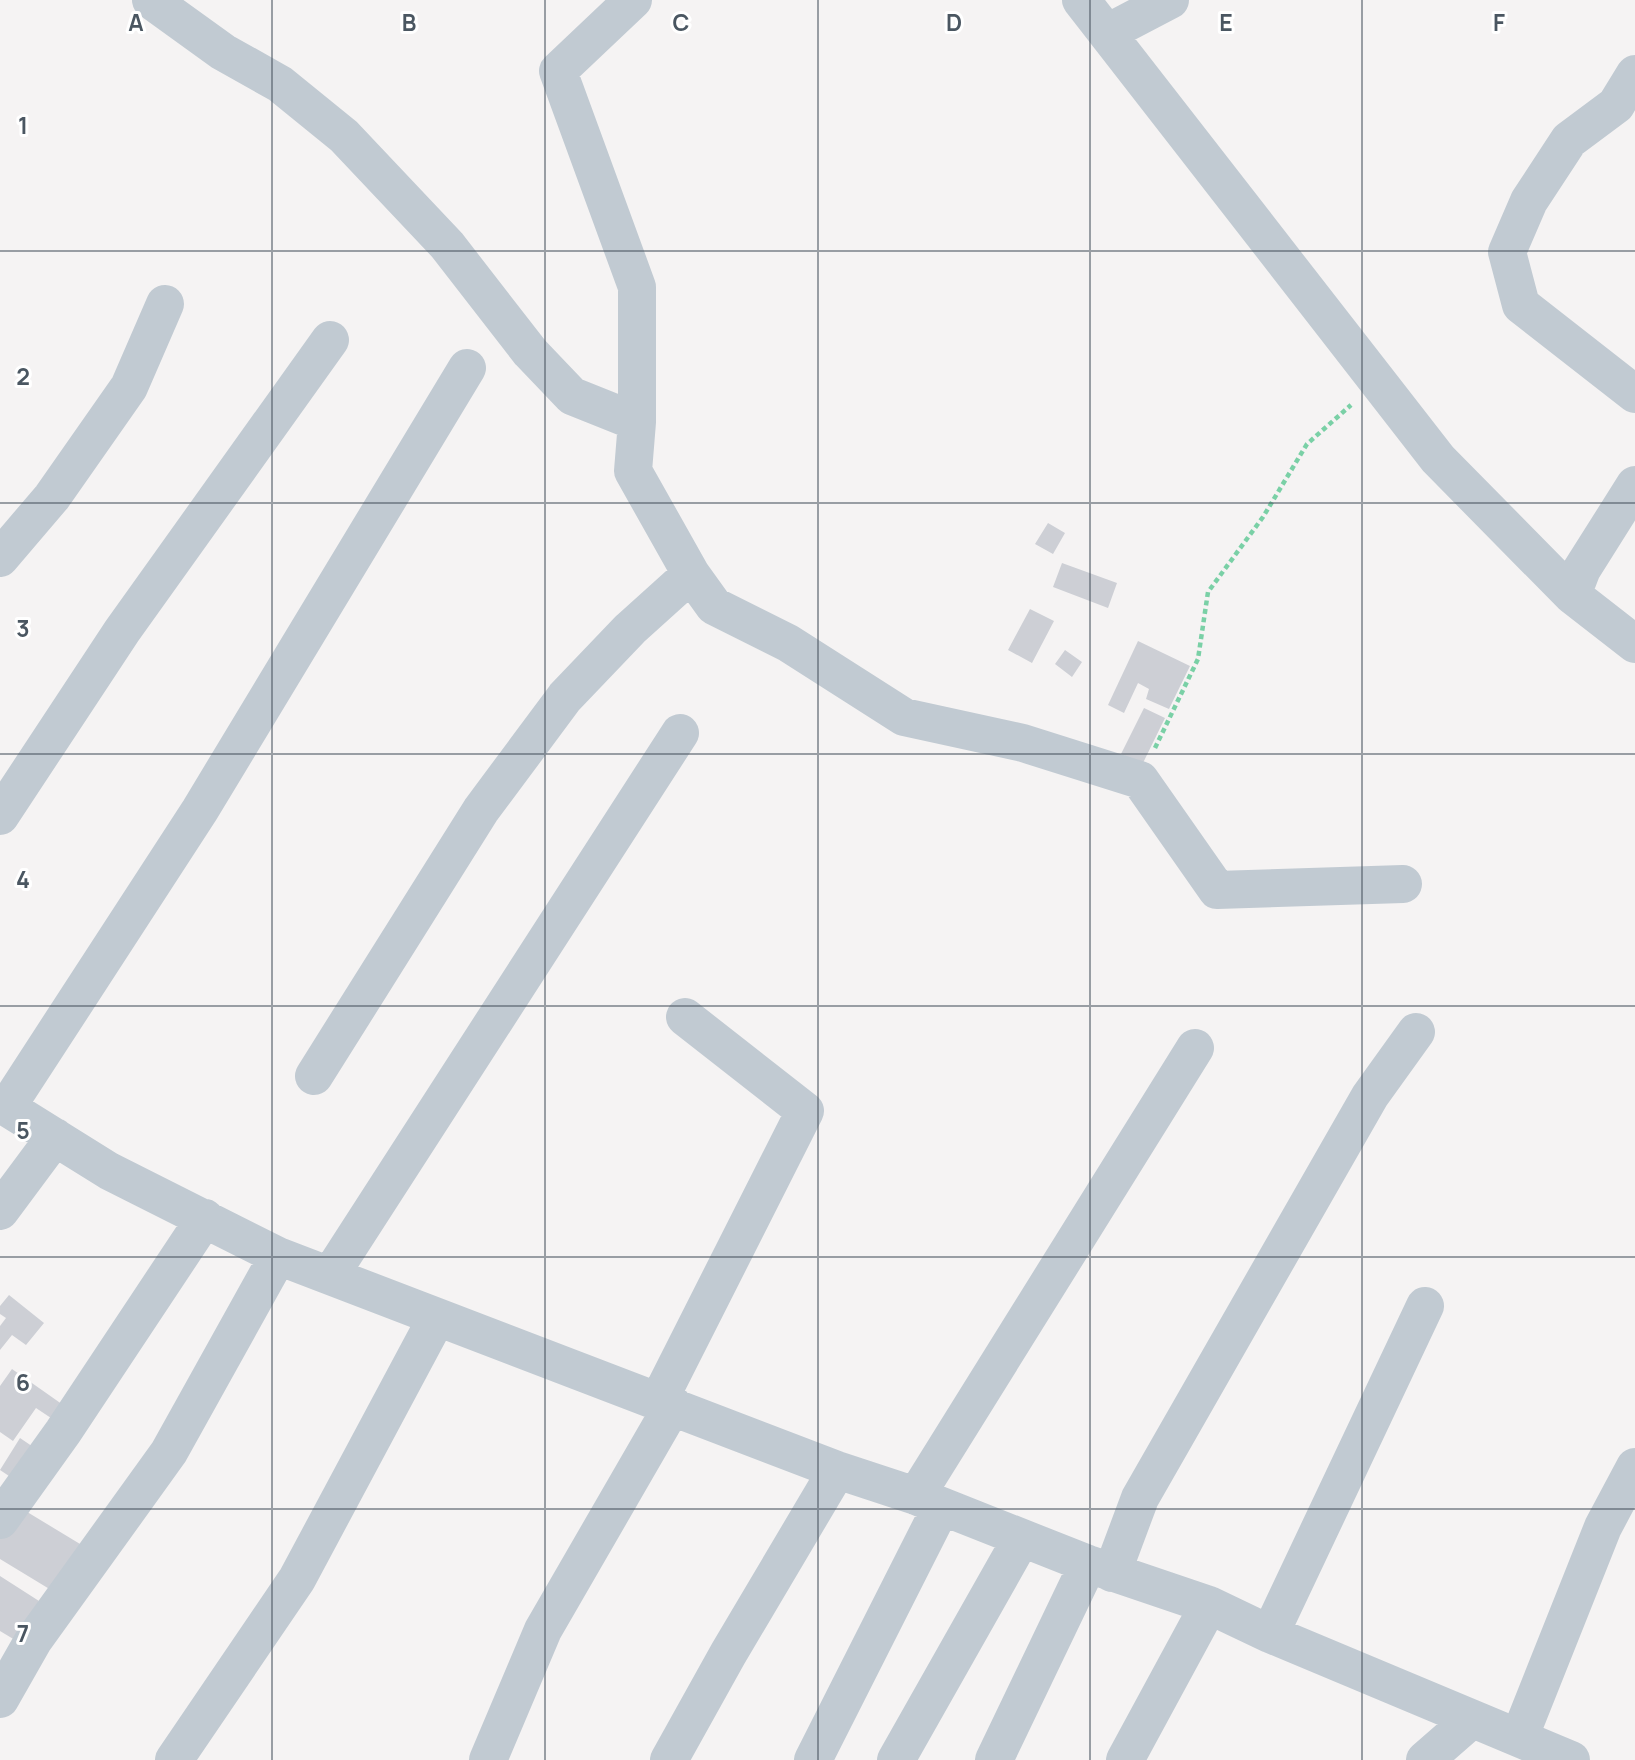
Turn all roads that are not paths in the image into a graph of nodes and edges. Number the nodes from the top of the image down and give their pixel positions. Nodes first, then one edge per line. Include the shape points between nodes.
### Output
1 (151, 0) edge
2 (633, 0) edge
3 (1081, 0) edge
4 (1170, 0) edge
5 (1107, 33) junction
6 (1635, 74) edge
7 (165, 304) dead end
8 (330, 340) dead end
9 (467, 368) dead end
10 (1635, 394) edge
11 (637, 422) junction
12 (1635, 485) edge
13 (0, 558) edge
14 (691, 574) junction
15 (1572, 595) junction
16 (1635, 645) edge
17 (680, 733) dead end
18 (0, 816) edge
19 (1404, 884) dead end
20 (685, 1017) dead end
21 (1416, 1032) dead end
22 (1195, 1048) dead end
23 (314, 1076) dead end
24 (3, 1105) edge
25 (55, 1137) junction
26 (0, 1212) edge
27 (205, 1217) junction
28 (278, 1256) junction
29 (331, 1274) junction
30 (1425, 1306) dead end
31 (436, 1318) junction
32 (666, 1403) junction
33 (1635, 1467) edge
34 (837, 1470) junction
35 (928, 1502) junction
36 (0, 1520) edge
37 (1021, 1539) junction
38 (1100, 1569) junction
39 (1209, 1605) junction
40 (1270, 1634) junction
41 (0, 1699) edge
42 (1472, 1719) junction
43 (1519, 1738) junction
44 (174, 1760) edge
45 (488, 1760) edge
46 (669, 1760) edge
47 (813, 1760) edge
48 (896, 1760) edge
49 (993, 1760) edge
50 (1125, 1760) edge
51 (1425, 1760) edge
52 (1571, 1760) edge

1 - 11 street via 223,52 280,85 344,136 447,245 530,352 572,396
2 - 11 street via 558,71 637,287
3 - 5 street
4 - 5 street
5 - 15 street via 1438,458
6 - 10 street via 1616,105 1569,140 1529,201 1507,253 1521,305
7 - 13 street via 129,387 52,497
8 - 18 street via 122,631
9 - 24 street via 200,810
11 - 14 street via 633,471
12 - 15 street via 1582,569
14 - 19 street via 714,606 788,643 904,717 1023,743 1140,780 1217,890
14 - 23 street via 565,697 481,810
15 - 16 street
17 - 29 street
20 - 32 street via 805,1111
21 - 38 street via 1370,1096
22 - 35 street
24 - 25 street
25 - 26 street
25 - 27 street via 109,1171
27 - 28 street
27 - 36 street
28 - 29 street
28 - 41 street via 169,1452 33,1641
29 - 31 street
30 - 40 street
31 - 32 street
31 - 44 street via 297,1578
32 - 34 street
32 - 45 street via 543,1630
33 - 43 street via 1603,1527
34 - 35 street
34 - 46 street
35 - 37 street
35 - 47 street
37 - 38 street
37 - 48 street
38 - 39 street
38 - 49 street
39 - 40 street
39 - 50 street
40 - 42 street
42 - 43 street
42 - 51 street
43 - 52 street

